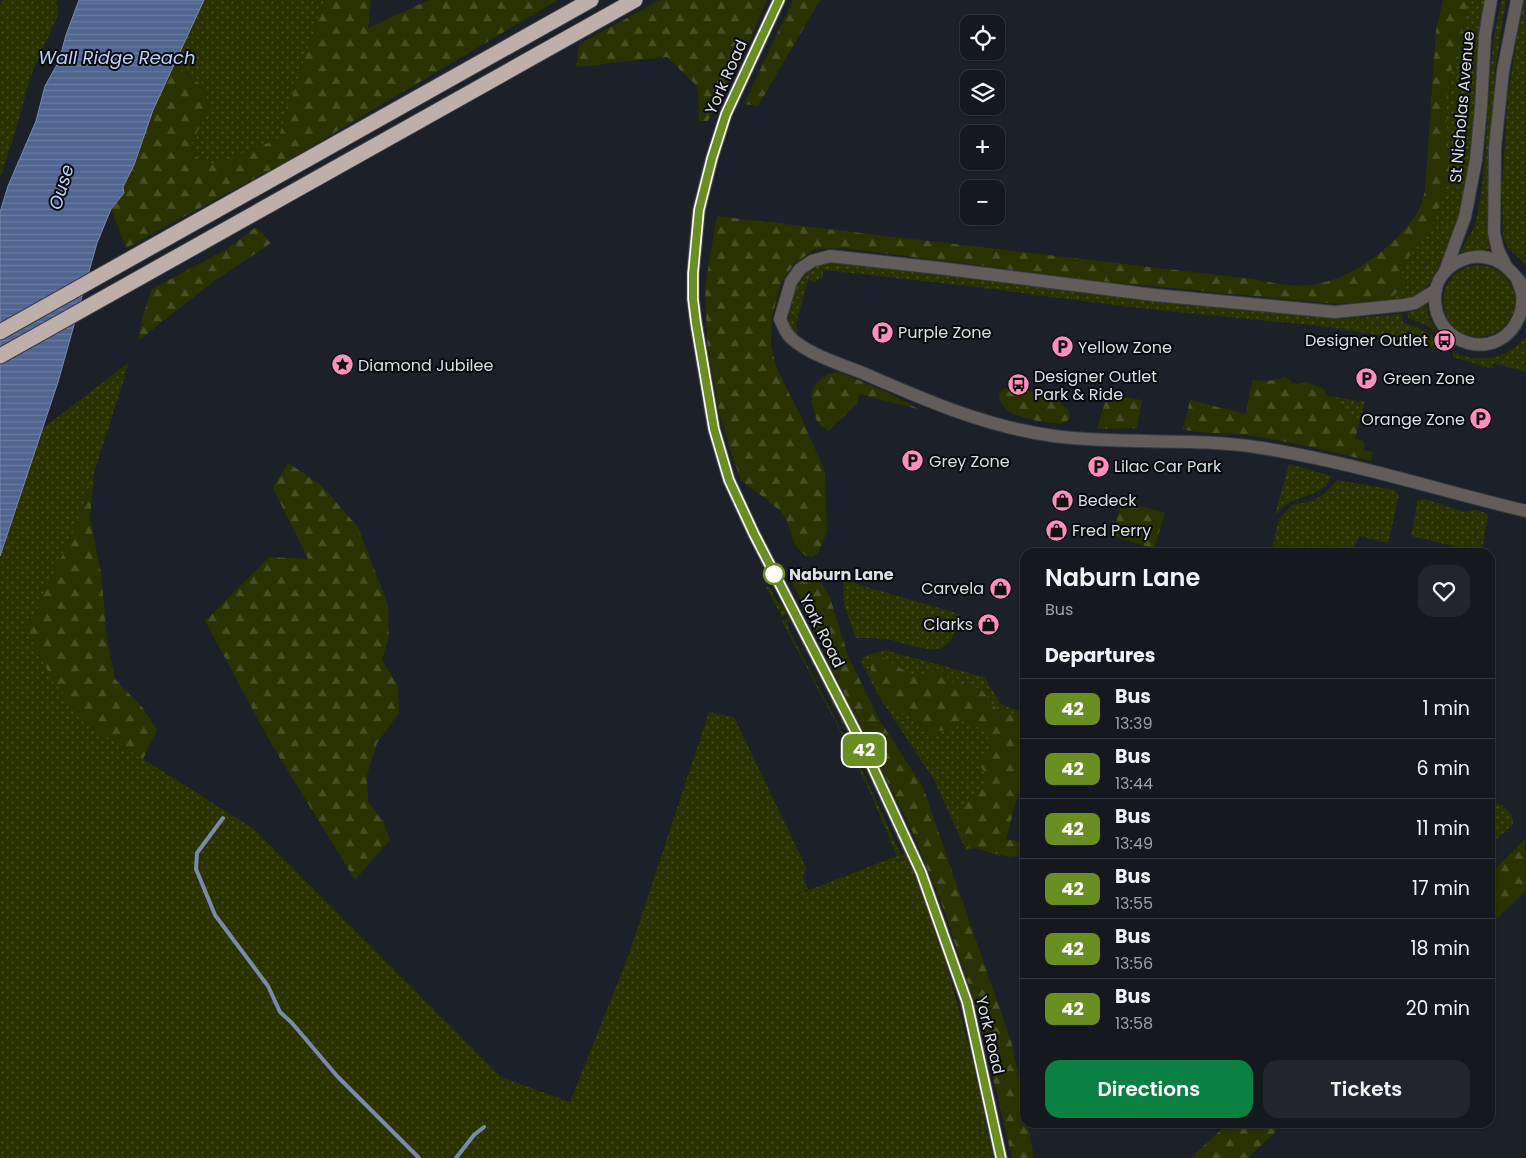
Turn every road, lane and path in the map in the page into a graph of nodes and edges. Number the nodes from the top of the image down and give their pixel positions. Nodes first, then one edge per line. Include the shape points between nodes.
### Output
1 (591, 0) edge
2 (635, 0) edge
3 (779, 0) edge
4 (1491, 0) edge
5 (1516, 0) edge
6 (1507, 267) junction
7 (1444, 274) junction
8 (1522, 284) edge
9 (1436, 290) junction
10 (0, 332) edge
11 (0, 356) edge
12 (1526, 511) edge
13 (1001, 1158) edge

1 - 10 highway
2 - 11 highway
3 - 13 main road, York Road via 726,114 699,210 693,299 714,429 729,480 754,534 862,744 921,872 967,1002
4 - 7 street, St Nicholas Avenue via 1485,35 1476,160 1465,217
5 - 6 street via 1503,70 1495,148 1494,233
6 - 7 street via 1495,260 1467,258
6 - 8 street
7 - 9 street
8 - 9 street via 1522,310 1516,324 1492,343 1477,345 1449,333 1439,321 1435,306
9 - 12 street via 1415,303 1336,312 1154,295 830,256 812,261 800,269 791,282 780,319 788,335 819,355 937,405 984,420 1072,438 1260,448 1372,471

